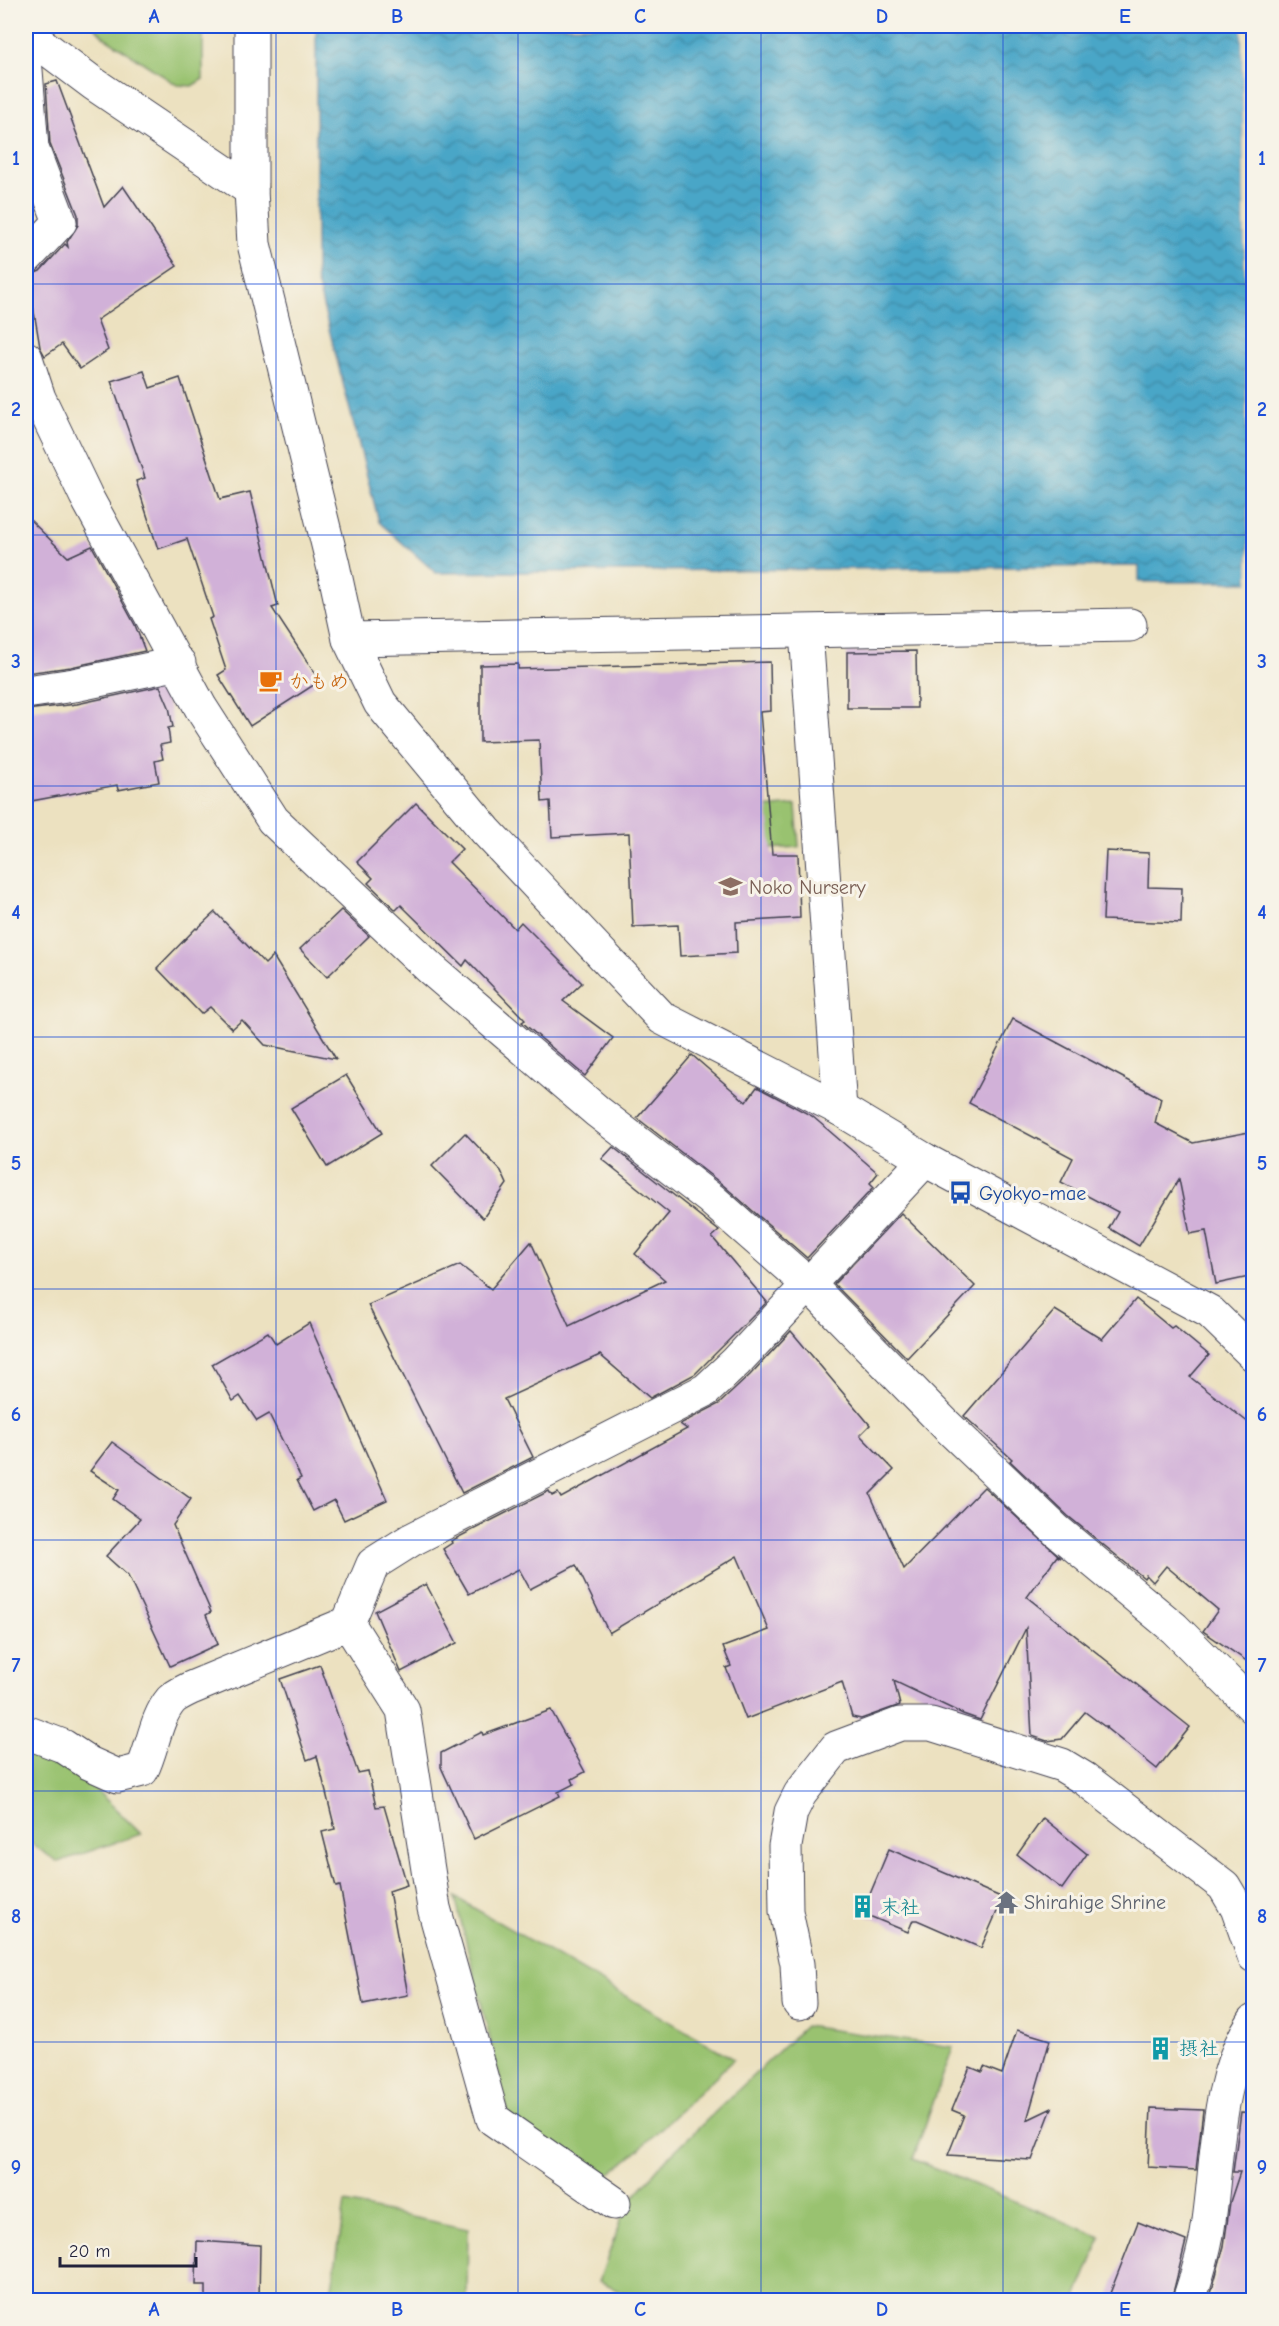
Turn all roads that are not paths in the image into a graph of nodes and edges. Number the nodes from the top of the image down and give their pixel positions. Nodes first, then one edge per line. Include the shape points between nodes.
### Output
1 (251, 26) edge
2 (26, 33) edge
3 (26, 70) edge
4 (251, 190) junction
5 (26, 258) edge
6 (26, 358) edge
7 (1130, 626) dead end
8 (806, 632) junction
9 (349, 639) junction
10 (178, 663) junction
11 (26, 692) edge
12 (840, 1109) junction
13 (925, 1160) junction
14 (808, 1284) junction
15 (1254, 1355) edge
16 (348, 1623) junction
17 (1254, 1708) edge
18 (26, 1732) edge
19 (1254, 1956) edge
20 (799, 2002) dead end
21 (1254, 2021) edge
22 (614, 2202) dead end
23 (1189, 2301) edge

1 - 4 street
2 - 4 street
3 - 5 street via 32,148 60,222
4 - 9 street via 254,244
6 - 10 street via 39,398 86,496
7 - 8 street
8 - 9 street
8 - 12 street
9 - 12 street via 380,703 486,831 662,1018
10 - 11 street
10 - 14 street via 201,708 273,820 431,969 598,1112 711,1199
12 - 13 street
13 - 14 street
13 - 15 street via 1210,1311
14 - 16 street via 706,1390 411,1540 373,1564
14 - 17 street via 1056,1530 1174,1628
16 - 18 street via 172,1699 142,1770 118,1776 63,1746
16 - 22 street via 403,1710 434,1908 494,2119
19 - 20 street via 1237,1908 1224,1886 1085,1779 1062,1765 931,1724 900,1724 836,1748 791,1812 785,1846 786,1911 797,1964
21 - 23 street via 1240,2042 1226,2090 1206,2235

